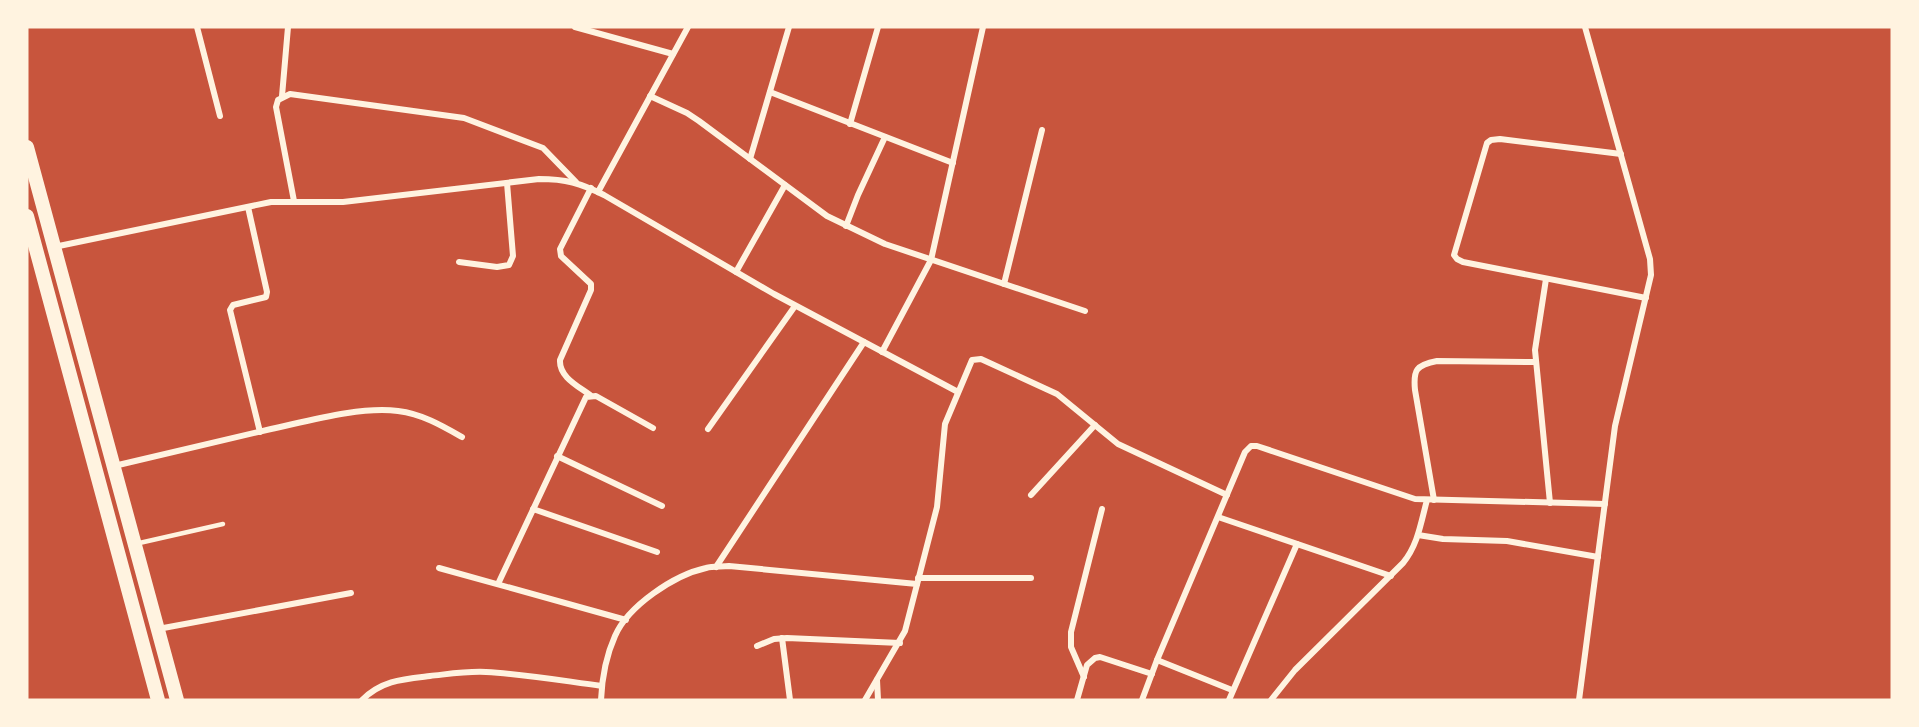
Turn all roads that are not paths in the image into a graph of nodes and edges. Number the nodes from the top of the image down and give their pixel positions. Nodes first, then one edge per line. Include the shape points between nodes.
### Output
1 (197, 27) edge
2 (288, 27) edge
3 (575, 27) edge
4 (688, 27) edge
5 (789, 27) edge
6 (878, 27) edge
7 (982, 27) edge
8 (1585, 27) edge
9 (673, 54) junction
10 (770, 92) junction
11 (282, 96) junction
12 (650, 96) junction
13 (220, 116) dead end
14 (850, 124) junction
15 (1042, 130) dead end
16 (885, 137) junction
17 (27, 147) edge
18 (1621, 154) junction
19 (750, 159) junction
20 (953, 163) junction
21 (507, 183) junction
22 (576, 183) junction
23 (785, 185) junction
24 (591, 188) junction
25 (598, 192) junction
26 (294, 201) junction
27 (248, 207) junction
28 (27, 216) edge
29 (846, 226) junction
30 (54, 247) junction
31 (932, 260) junction
32 (459, 262) dead end
33 (736, 272) junction
34 (1546, 279) junction
35 (1004, 284) junction
36 (1646, 298) junction
37 (795, 306) junction
38 (1085, 311) dead end
39 (864, 342) junction
40 (882, 351) junction
41 (1536, 362) junction
42 (958, 392) junction
43 (591, 395) junction
44 (1095, 425) junction
45 (653, 428) dead end
46 (708, 429) dead end
47 (261, 432) junction
48 (462, 437) dead end
49 (557, 456) junction
50 (113, 466) junction
51 (1031, 495) dead end
52 (1227, 495) junction
53 (1431, 500) junction
54 (1550, 503) junction
55 (1605, 504) junction
56 (662, 506) dead end
57 (533, 509) junction
58 (1102, 509) dead end
59 (1218, 517) junction
60 (224, 524) dead end
61 (1418, 535) junction
62 (134, 544) junction
63 (1296, 544) junction
64 (657, 552) dead end
65 (1598, 557) junction
66 (716, 567) junction
67 (440, 568) dead end
68 (1391, 576) junction
69 (1031, 578) dead end
70 (918, 581) junction
71 (498, 584) junction
72 (351, 593) dead end
73 (626, 620) junction
74 (158, 628) junction
75 (782, 638) junction
76 (900, 643) junction
77 (756, 646) dead end
78 (1157, 660) junction
79 (1152, 674) junction
80 (1084, 677) junction
81 (877, 680) junction
82 (602, 686) junction
83 (1232, 690) junction
84 (158, 700) edge
85 (177, 700) edge
86 (362, 700) edge
87 (601, 700) edge
88 (790, 700) edge
89 (865, 700) edge
90 (878, 700) edge
91 (1077, 700) edge
92 (1142, 700) edge
93 (1229, 700) edge
94 (1271, 700) edge
95 (1580, 700) edge

1 - 13 street
2 - 11 street
3 - 9 street
4 - 9 street
5 - 10 street
6 - 14 street
7 - 20 street
8 - 18 street
9 - 12 street
10 - 14 street
10 - 19 street
11 - 22 street via 464,118 543,148
11 - 26 street via 276,106
12 - 19 street via 687,113
12 - 25 street
14 - 16 street
15 - 35 street
16 - 20 street
16 - 29 street
17 - 30 highway
18 - 34 street via 1500,139 1487,143 1455,251 1456,259
18 - 36 street via 1650,260
19 - 23 street
20 - 31 street
21 - 22 street via 562,179
21 - 26 street via 343,202
21 - 32 street via 513,256 509,265
22 - 24 street
23 - 29 street
23 - 33 street
24 - 25 street
24 - 43 street via 561,249 561,256 591,284 591,290 560,367
25 - 33 street
26 - 27 street
27 - 30 street
27 - 47 street via 267,292 260,300 233,305 230,310
28 - 84 highway
29 - 31 street
30 - 50 highway
31 - 35 street
31 - 40 street
33 - 37 street
34 - 36 street
34 - 41 street
35 - 38 street
36 - 55 street via 1615,426
37 - 39 street
37 - 46 street
39 - 40 street
39 - 66 street
40 - 42 street
41 - 53 street via 1437,362 1417,368 1414,390
41 - 54 street
42 - 44 street via 972,360 981,359 1057,393
42 - 70 street via 945,424 937,507
43 - 45 street
43 - 49 street via 582,401
44 - 51 street
44 - 52 street via 1118,444
47 - 48 street via 316,419 396,411 432,420
47 - 50 street
49 - 56 street
49 - 57 street
50 - 62 highway
52 - 53 street via 1248,448 1257,446 1404,496
52 - 59 street
53 - 54 street
53 - 61 street
54 - 55 street
55 - 65 street
57 - 64 street
57 - 71 street
58 - 80 street via 1071,632 1071,647
59 - 63 street
59 - 78 street
60 - 62 lane
61 - 65 street via 1507,541
61 - 68 street via 1411,554
62 - 74 highway
63 - 68 street
63 - 83 street
65 - 95 street
66 - 70 street
66 - 73 street via 657,590
67 - 71 street
68 - 94 street via 1295,670
69 - 70 street
70 - 76 street
71 - 73 street
72 - 74 street
73 - 82 street via 615,634
74 - 85 highway
75 - 76 street
75 - 77 street
75 - 88 street
76 - 81 street
78 - 79 street
78 - 83 street
79 - 80 street via 1100,657 1090,660
79 - 92 street
80 - 91 street
81 - 89 street
81 - 90 street
82 - 86 street via 469,672 400,679 385,683
82 - 87 street
83 - 93 street

